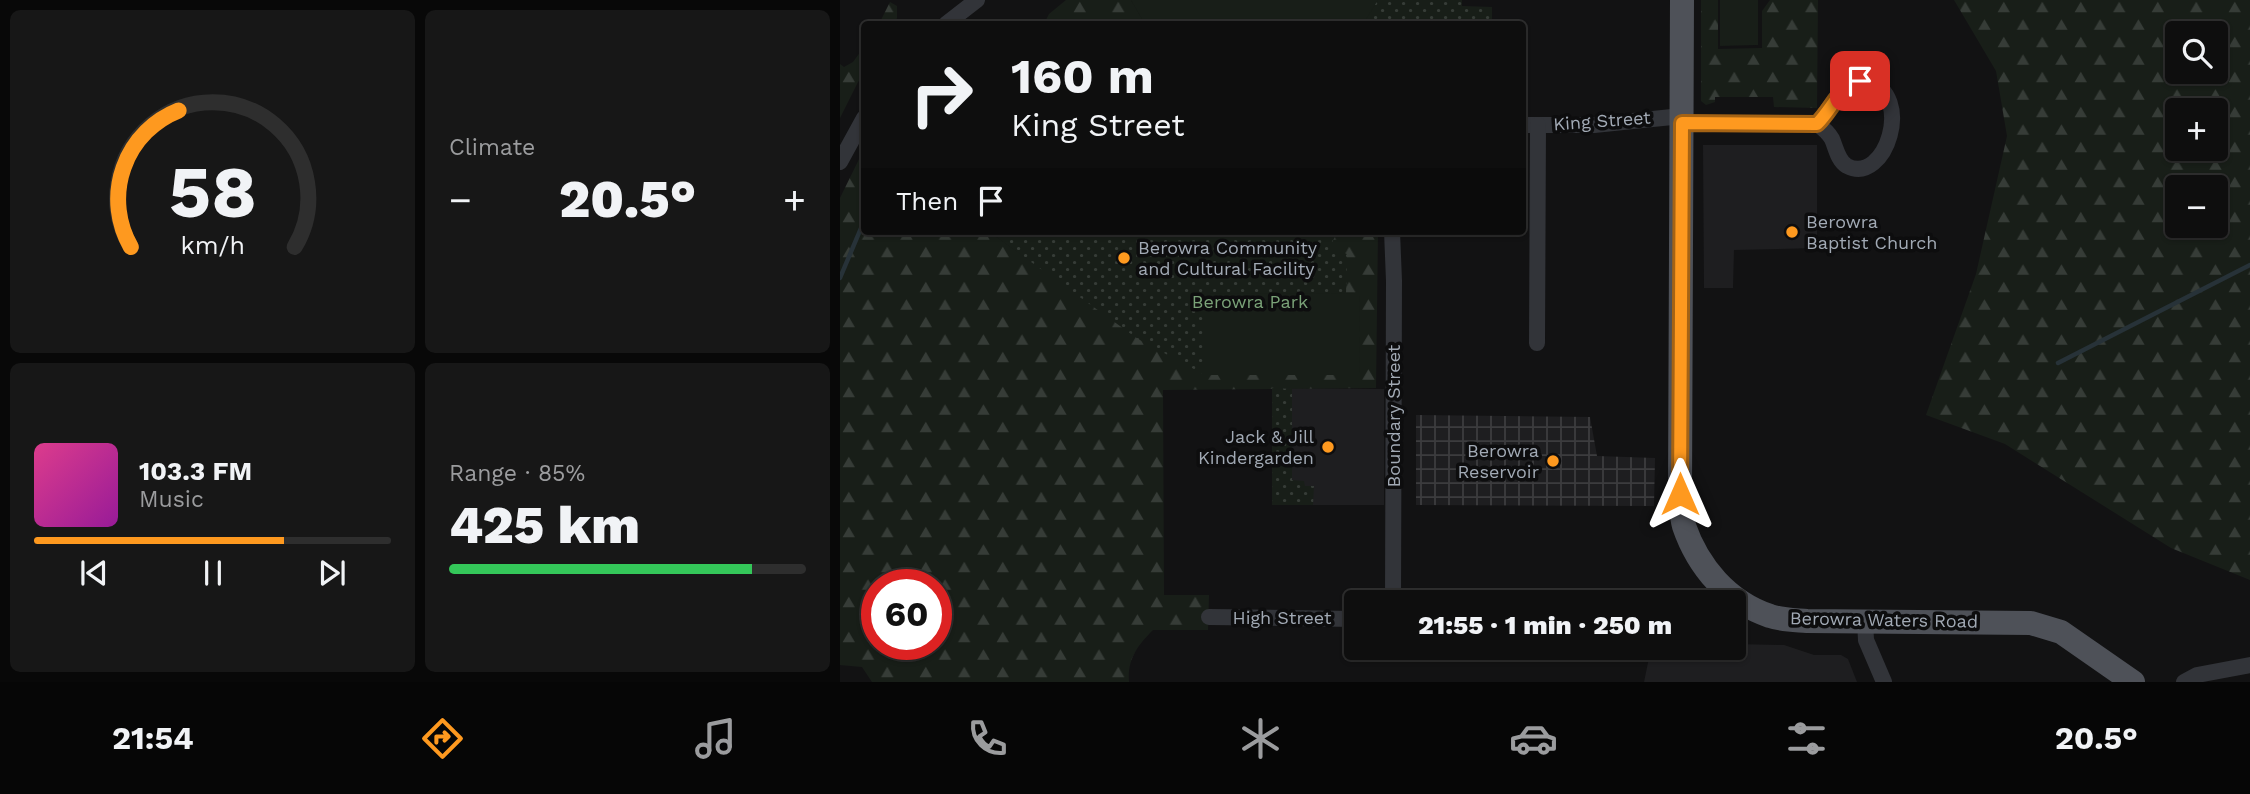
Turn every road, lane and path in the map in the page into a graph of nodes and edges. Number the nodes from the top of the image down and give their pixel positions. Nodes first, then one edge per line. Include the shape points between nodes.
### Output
1 (977, 0) edge
2 (1682, 0) edge
3 (950, 21) edge
4 (1682, 119) junction
5 (861, 124) edge
6 (1817, 124) junction
7 (1530, 125) edge
8 (840, 162) edge
9 (1392, 235) edge
10 (1537, 343) dead end
11 (1393, 590) edge
12 (1712, 590) edge
13 (1746, 605) edge
14 (1209, 617) dead end
15 (1344, 618) edge
16 (1865, 621) junction
17 (2250, 665) edge
18 (1884, 682) edge
19 (2133, 682) edge
20 (2184, 682) edge

1 - 3 street
2 - 4 main road, Berowra Waters Road
4 - 6 street, King Street
4 - 7 street, King Street
4 - 12 main road, Berowra Waters Road via 1680,494 1683,524 1712,578
5 - 8 street
6 - 6 street via 1848,84 1860,81 1874,84 1891,106 1891,138 1865,167 1845,166 1831,138
7 - 10 street
9 - 11 street, Boundary Street
13 - 16 main road, Berowra Waters Road via 1772,617
14 - 15 street, High Street
16 - 18 street via 1866,640
16 - 19 main road, Berowra Waters Road via 2031,623 2061,632
17 - 20 street via 2197,675

